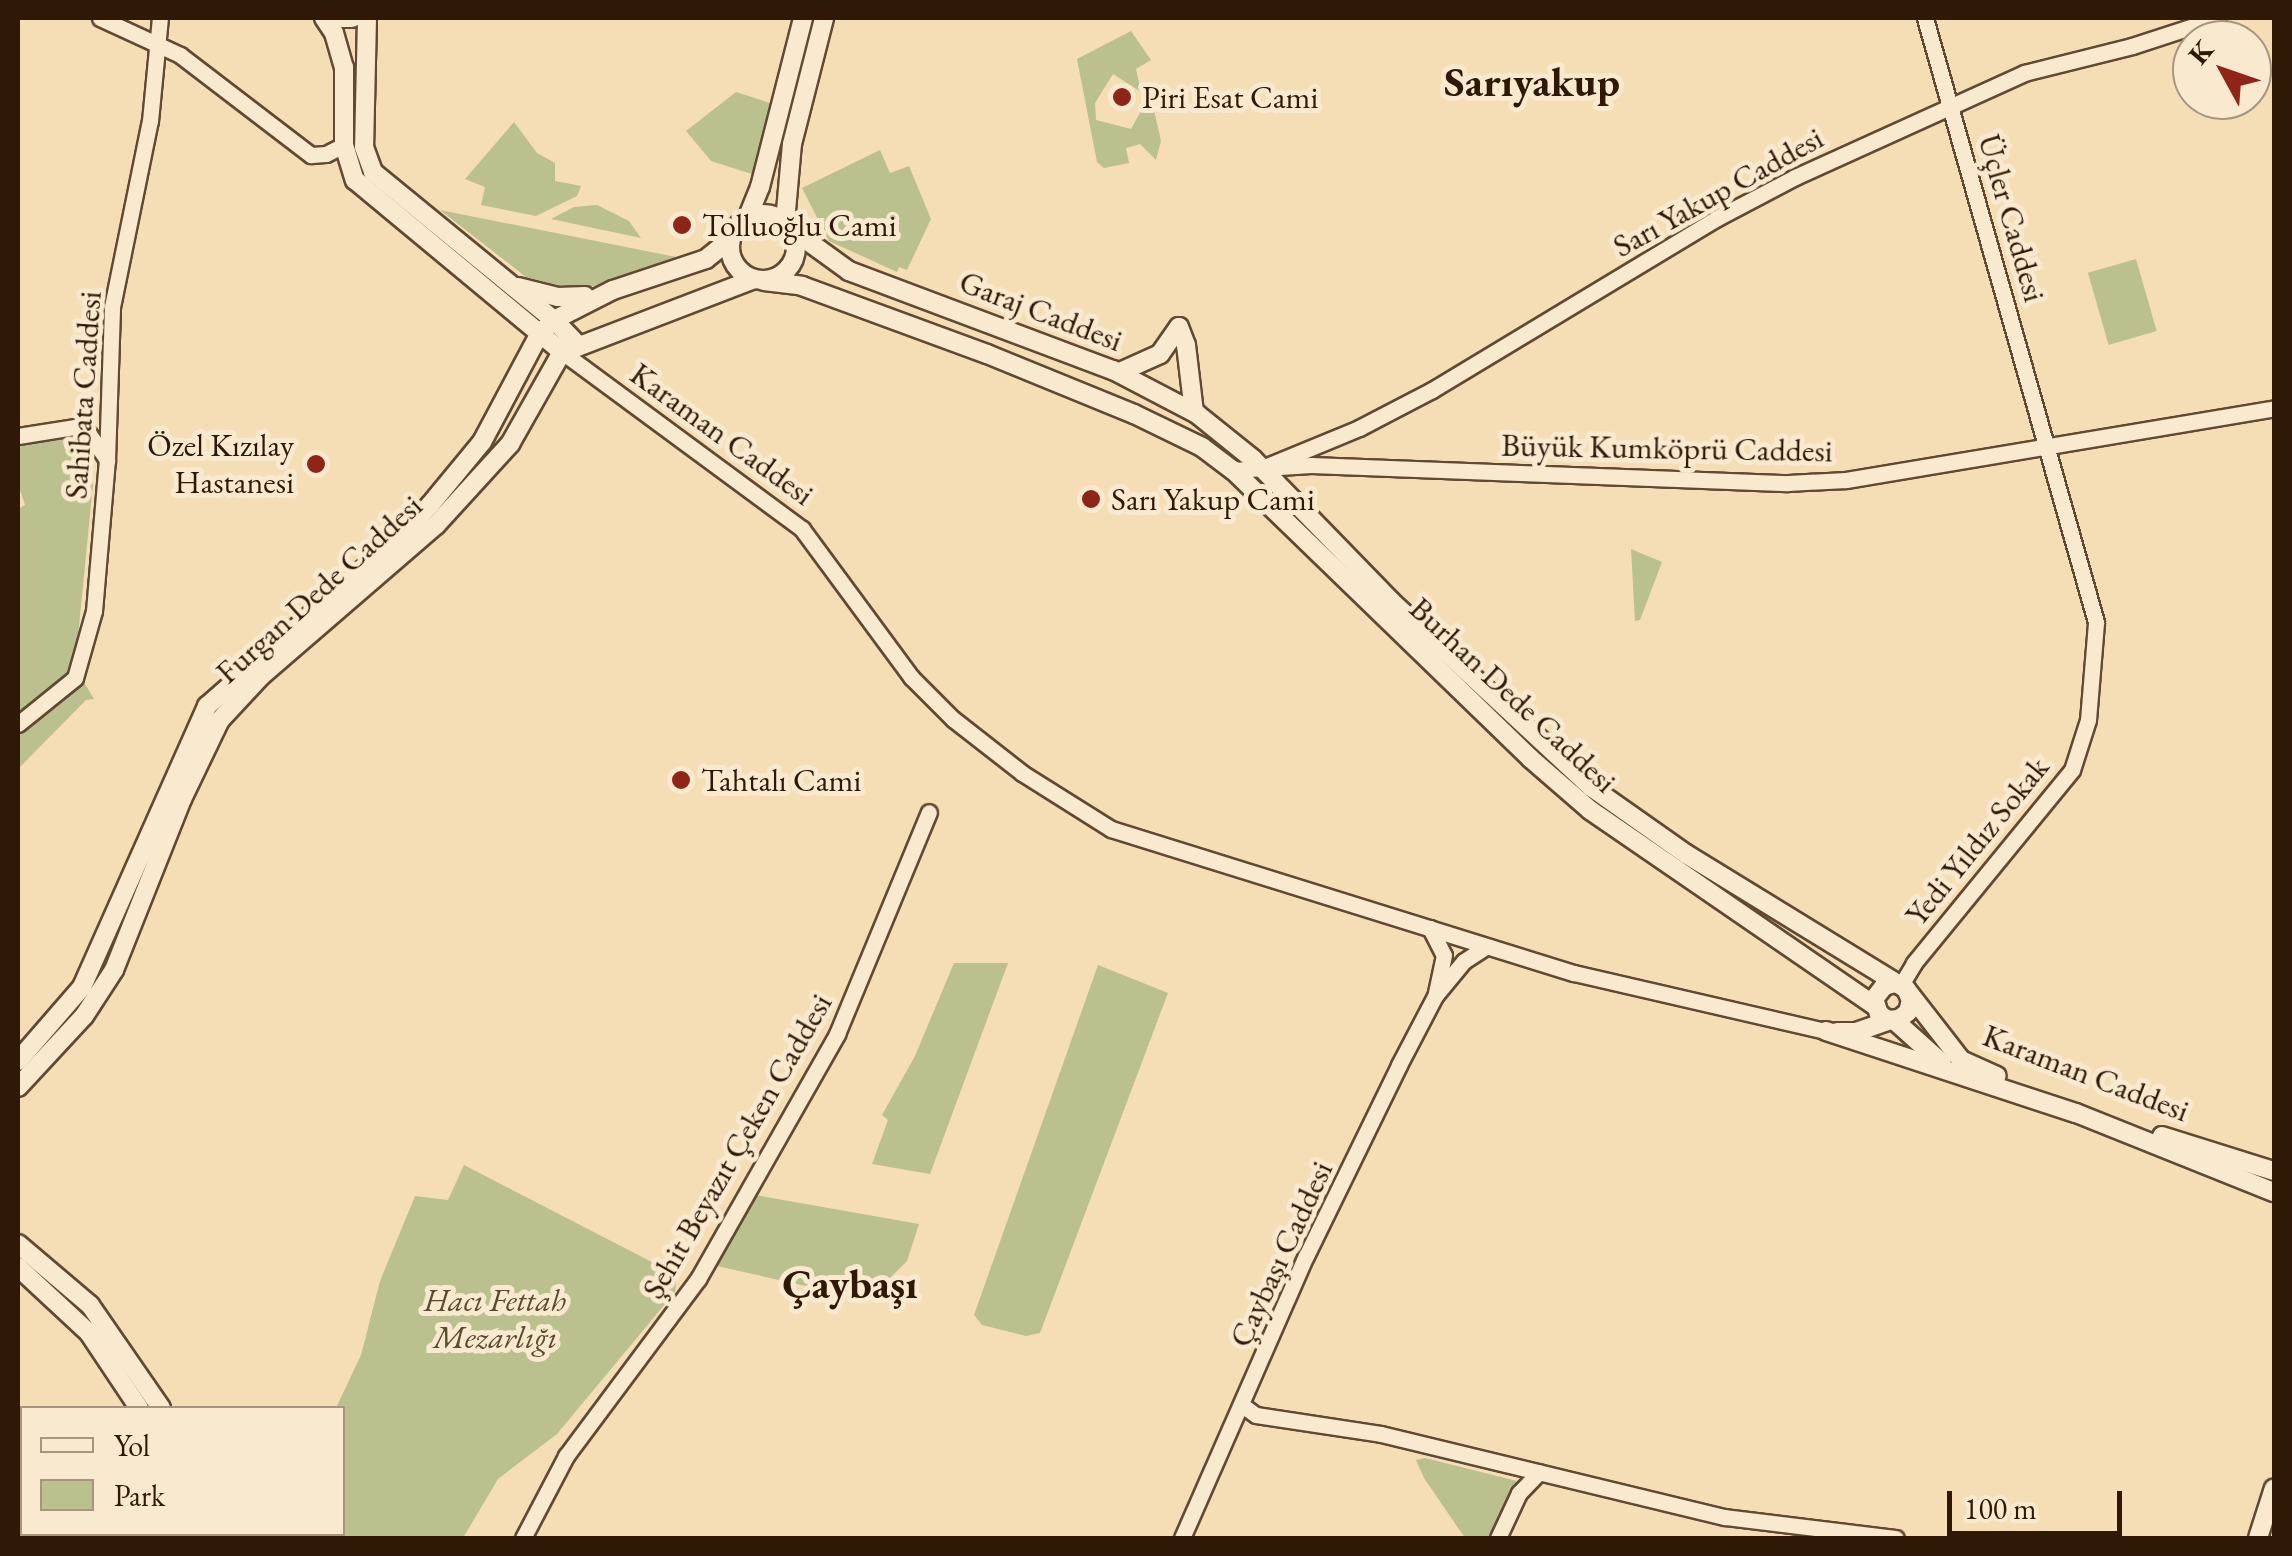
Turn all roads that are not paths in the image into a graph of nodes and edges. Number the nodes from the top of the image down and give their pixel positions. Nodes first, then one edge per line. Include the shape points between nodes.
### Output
1 (100, 18) edge
2 (160, 18) edge
3 (325, 18) edge
4 (352, 18) edge
5 (367, 18) edge
6 (804, 18) edge
7 (824, 18) edge
8 (1924, 18) edge
9 (2218, 18) edge
10 (157, 43) junction
11 (1951, 104) junction
12 (344, 144) junction
13 (747, 219) junction
14 (788, 226) junction
15 (732, 239) junction
16 (759, 280) junction
17 (508, 284) junction
18 (601, 295) junction
19 (547, 326) junction
20 (570, 349) junction
21 (1120, 372) junction
22 (2274, 408) edge
23 (1194, 412) junction
24 (18, 436) edge
25 (2048, 440) junction
26 (107, 460) junction
27 (1264, 466) junction
28 (1233, 470) junction
29 (18, 724) edge
30 (929, 812) dead end
31 (1430, 928) junction
32 (1487, 946) junction
33 (1901, 986) junction
34 (1435, 996) junction
35 (1874, 1005) junction
36 (1892, 1020) junction
37 (1826, 1032) junction
38 (18, 1060) edge
39 (1956, 1073) junction
40 (18, 1087) edge
41 (2274, 1171) edge
42 (2274, 1192) edge
43 (18, 1244) edge
44 (18, 1267) edge
45 (1242, 1404) junction
46 (139, 1406) edge
47 (160, 1406) edge
48 (1539, 1472) junction
49 (2274, 1488) edge
50 (523, 1538) edge
51 (1182, 1538) edge
52 (1498, 1538) edge
53 (1896, 1538) edge
54 (2258, 1538) edge

1 - 10 street
2 - 10 street, Sahibata Caddesi
3 - 4 main road
3 - 12 main road via 344,67
5 - 17 main road, Karaman Caddesi via 366,161
6 - 13 main road
7 - 14 main road via 792,144
8 - 11 street, Üçler Caddesi
9 - 11 street, Sarı Yakup Caddesi via 2024,73
10 - 12 street via 311,155
10 - 26 street, Sahibata Caddesi via 150,122 112,307
11 - 25 street, Üçler Caddesi
11 - 27 street, Sarı Yakup Caddesi via 1717,218 1432,390
12 - 19 main road, Karaman Caddesi via 351,173 363,188
13 - 14 main road via 767,214
13 - 15 main road
14 - 16 main road via 796,247 790,267
14 - 21 main road, Garaj Caddesi via 849,271
15 - 16 main road via 738,268
15 - 18 main road via 706,259
16 - 20 main road
16 - 28 main road, Garaj Caddesi via 802,286 1040,374 1187,439
17 - 18 main road via 558,297
17 - 19 main road, Karaman Caddesi
18 - 19 main road
19 - 20 main road, Karaman Caddesi
19 - 38 main road, Furgan Dede Caddesi via 482,442 430,505 208,706 82,986
20 - 31 street, Karaman Caddesi via 802,530 911,677 1022,773 1111,829
20 - 40 main road, Furgan Dede Caddesi via 510,444 436,526 261,676 220,720 114,970 84,1016
21 - 23 main road, Garaj Caddesi
21 - 23 main road via 1160,354 1179,327
22 - 25 street, Büyük Kumköprü Caddesi
23 - 27 main road, Garaj Caddesi
24 - 26 street via 75,427 89,434
25 - 27 street, Büyük Kumköprü Caddesi via 1861,478 1788,483
25 - 33 street, Yedi Yıldız Sokak via 2096,622 2088,720 2072,770
26 - 29 street, Sahibata Caddesi via 94,611 80,670 62,693
27 - 28 street, Büyük Kumköprü Caddesi
27 - 33 main road, Burhan Dede Caddesi via 1392,602 1591,787 1686,854
28 - 35 main road, Burhan Dede Caddesi via 1590,810
30 - 50 street, Şehit Beyazıt Çeken Caddesi via 838,1034 698,1279 566,1456
31 - 32 street, Karaman Caddesi
31 - 34 street via 1444,955
32 - 34 street via 1464,961
32 - 37 street, Karaman Caddesi
33 - 35 main road via 1879,990
33 - 36 main road via 1910,1006
33 - 41 main road, Karaman Caddesi via 1968,1064
34 - 45 street, Çaybaşı Caddesi via 1306,1256
35 - 36 main road
36 - 37 main road via 1856,1032
36 - 39 main road, Karaman Caddesi
37 - 39 main road, Karaman Caddesi
39 - 42 main road, Karaman Caddesi
43 - 47 main road via 90,1306
44 - 46 main road via 88,1334
45 - 48 street via 1256,1415 1380,1434
45 - 51 street, Çaybaşı Caddesi
48 - 52 street via 1518,1493
48 - 53 street via 1725,1517
49 - 54 main road

